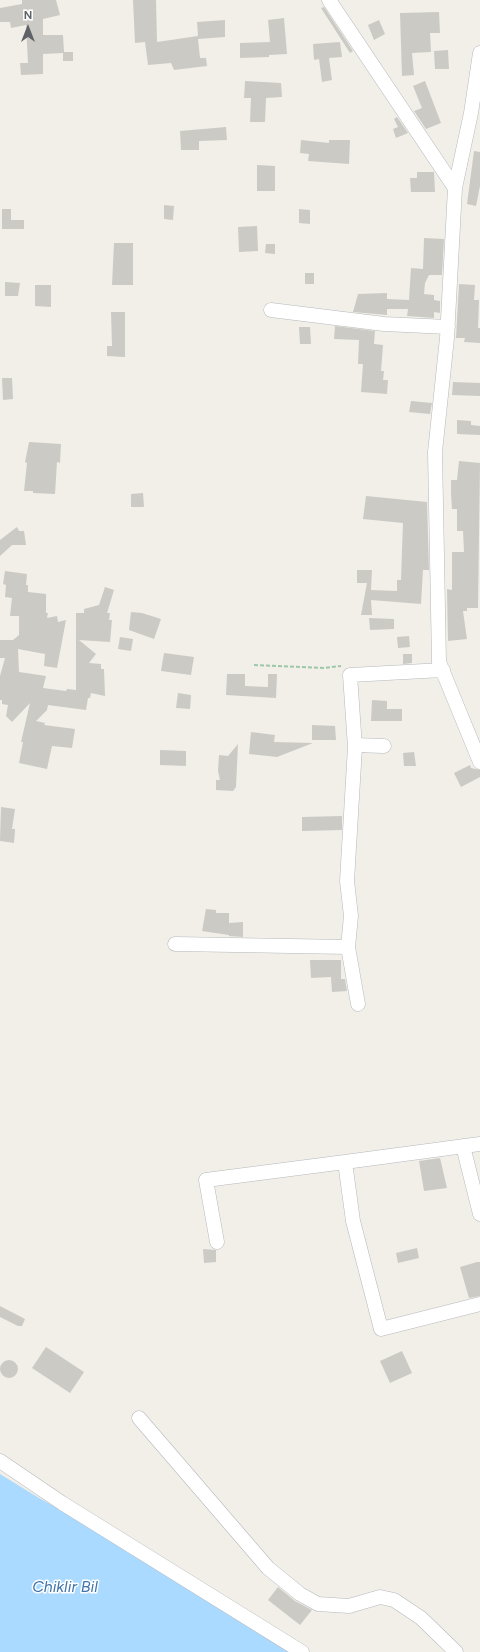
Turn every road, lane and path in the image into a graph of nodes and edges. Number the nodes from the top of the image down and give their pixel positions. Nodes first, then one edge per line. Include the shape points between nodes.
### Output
1 (329, 0) edge
2 (480, 53) edge
3 (455, 188) junction
4 (271, 310) dead end
5 (448, 327) junction
6 (254, 665) dead end
7 (442, 670) junction
8 (350, 675) junction
9 (355, 745) junction
10 (384, 746) dead end
11 (480, 762) edge
12 (174, 944) dead end
13 (348, 947) junction
14 (358, 1004) dead end
15 (480, 1144) edge
16 (463, 1146) junction
17 (345, 1162) junction
18 (480, 1214) edge
19 (217, 1242) dead end
20 (480, 1304) edge
21 (139, 1418) dead end
22 (0, 1461) edge
23 (302, 1652) edge
24 (456, 1652) edge

1 - 3 street
2 - 3 street via 471,113
3 - 5 street
4 - 5 street via 384,324
5 - 7 street via 435,452 439,662
6 - 8 path via 324,668 352,665
7 - 8 street
7 - 11 street
8 - 9 street
9 - 10 street
9 - 13 street via 347,881 351,916
12 - 13 street
13 - 14 street
15 - 16 street
16 - 17 street
16 - 18 street
17 - 19 street via 206,1180
17 - 20 street via 353,1221 381,1329
21 - 24 street via 268,1568 300,1594 318,1604 341,1606 380,1597 394,1600 420,1618
22 - 23 street via 62,1503

